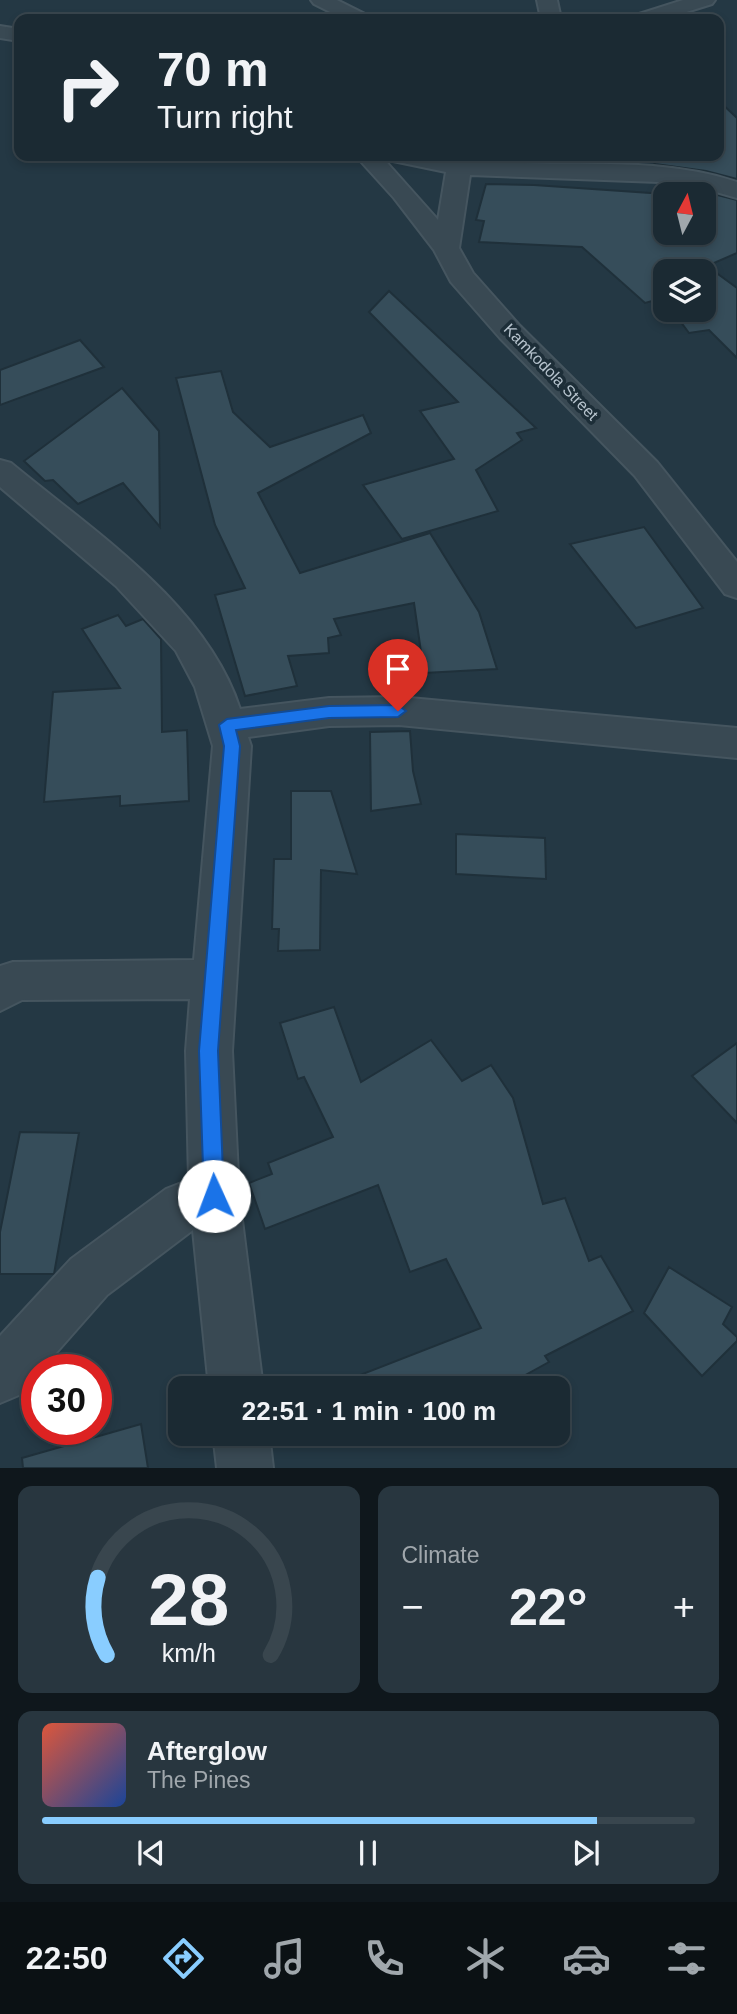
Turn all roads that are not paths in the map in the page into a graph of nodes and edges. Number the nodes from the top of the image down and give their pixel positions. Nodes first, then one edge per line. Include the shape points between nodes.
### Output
1 (321, 0) edge
2 (705, 0) edge
3 (350, 14) edge
4 (659, 14) edge
5 (373, 161) edge
6 (461, 161) edge
7 (737, 190) edge
8 (446, 248) junction
9 (0, 470) edge
10 (737, 586) edge
11 (227, 725) junction
12 (737, 743) edge
13 (215, 979) junction
14 (0, 991) edge
15 (214, 1196) junction
16 (0, 1376) edge
17 (235, 1376) edge
18 (242, 1446) edge
19 (245, 1468) edge

1 - 3 street
2 - 4 street
5 - 8 street, Kamkodola Street
6 - 7 street via 655,175
6 - 8 street
8 - 10 street, Kamkodola Street via 461,276 510,331 646,469
9 - 11 street via 128,578 190,643 214,687
11 - 12 street via 329,712 398,711
11 - 13 street via 232,746
13 - 14 street via 13,981
13 - 15 street via 209,1051
15 - 16 street via 184,1206 89,1277
15 - 17 street
18 - 19 street

